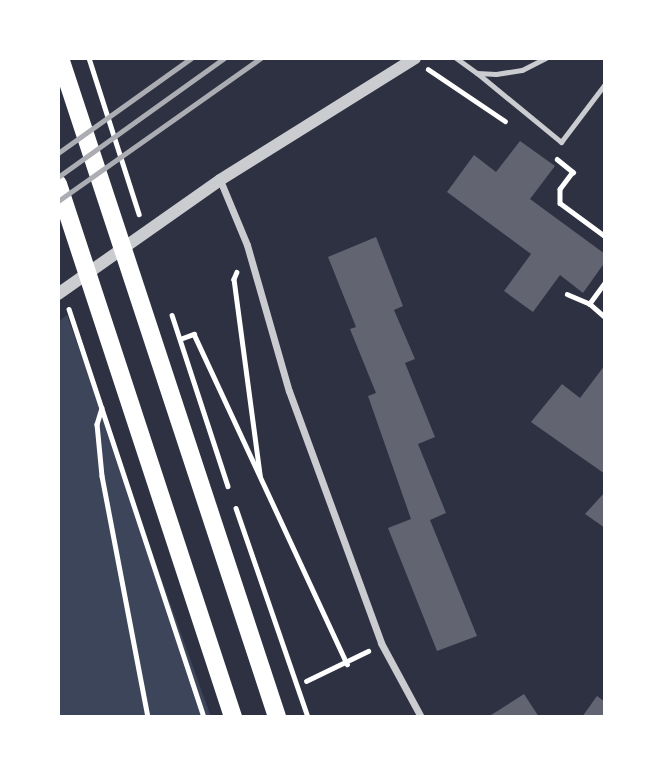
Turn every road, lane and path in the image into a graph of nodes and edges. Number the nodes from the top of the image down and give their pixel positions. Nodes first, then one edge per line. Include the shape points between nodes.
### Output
1 (61, 58) edge
2 (89, 58) edge
3 (456, 58) edge
4 (546, 58) edge
5 (414, 59) edge
6 (477, 72) junction
7 (605, 84) edge
8 (513, 127) dead end
9 (546, 151) dead end
10 (220, 180) junction
11 (58, 184) edge
12 (142, 224) dead end
13 (605, 236) edge
14 (247, 245) junction
15 (605, 283) edge
16 (58, 294) edge
17 (567, 294) dead end
18 (167, 301) dead end
19 (590, 304) junction
20 (605, 317) edge
21 (77, 333) dead end
22 (180, 339) junction
23 (102, 408) junction
24 (260, 479) junction
25 (230, 490) dead end
26 (234, 503) dead end
27 (381, 643) junction
28 (347, 664) junction
29 (306, 681) dead end
30 (148, 717) edge
31 (204, 717) edge
32 (233, 717) edge
33 (277, 717) edge
34 (308, 717) edge
35 (421, 717) edge

1 - 33 main road
2 - 12 path
3 - 6 lane
4 - 6 lane via 509,74
5 - 8 path
5 - 10 street
6 - 7 lane via 561,142
9 - 13 path via 573,172 560,189 562,206
10 - 14 street
10 - 16 street
11 - 32 main road
14 - 24 path via 234,279
14 - 27 street via 289,391
15 - 19 path
17 - 19 path
18 - 22 path
19 - 20 path
21 - 23 path
22 - 24 path via 194,334
22 - 25 path
23 - 30 path via 97,424 102,476
23 - 31 path
24 - 28 path
26 - 34 path
27 - 28 path
27 - 35 street
28 - 29 path

